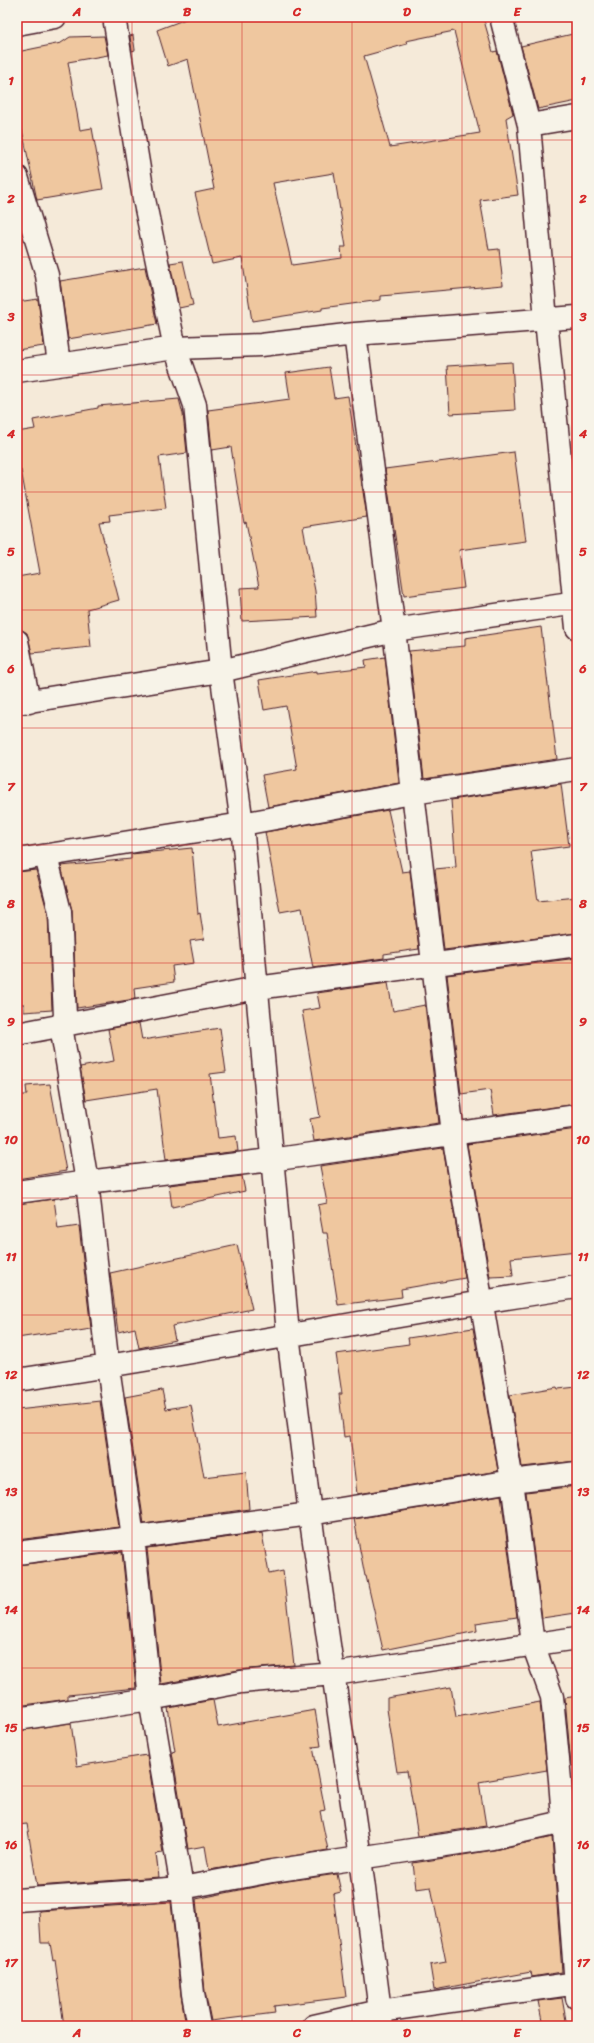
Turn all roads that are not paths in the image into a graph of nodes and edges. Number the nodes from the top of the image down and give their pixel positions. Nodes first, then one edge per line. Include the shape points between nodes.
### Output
1 (56, 17) edge
2 (114, 17) edge
3 (501, 17) edge
4 (17, 24) edge
5 (577, 117) edge
6 (529, 125) junction
7 (17, 177) edge
8 (577, 317) edge
9 (546, 320) junction
10 (355, 334) junction
11 (175, 348) junction
12 (59, 364) junction
13 (17, 371) edge
14 (575, 603) edge
15 (577, 628) edge
16 (394, 630) junction
17 (17, 641) edge
18 (221, 671) junction
19 (23, 702) edge
20 (577, 769) edge
21 (412, 793) junction
22 (242, 824) junction
23 (46, 856) junction
24 (17, 860) edge
25 (577, 945) edge
26 (433, 963) junction
27 (257, 988) junction
28 (61, 1026) junction
29 (17, 1034) edge
30 (577, 1116) edge
31 (453, 1134) junction
32 (271, 1160) junction
33 (87, 1182) junction
34 (17, 1192) edge
35 (577, 1287) edge
36 (481, 1301) junction
37 (288, 1334) junction
38 (108, 1367) junction
39 (17, 1380) edge
40 (577, 1473) edge
41 (512, 1481) junction
42 (310, 1514) junction
43 (133, 1537) junction
44 (17, 1553) edge
45 (577, 1638) edge
46 (533, 1644) junction
47 (334, 1674) junction
48 (150, 1699) junction
49 (17, 1719) edge
50 (570, 1820) edge
51 (360, 1858) junction
52 (182, 1888) junction
53 (17, 1900) edge
54 (576, 1988) edge
55 (381, 2018) edge
56 (199, 2026) edge
57 (314, 2026) edge

1 - 4 street
2 - 11 street via 144,199
3 - 6 street
5 - 6 street
6 - 9 street
7 - 12 street via 47,275
8 - 9 street
9 - 10 street
9 - 14 street
10 - 11 street via 261,345
10 - 16 street
11 - 12 street
11 - 18 street via 195,405
12 - 13 street
14 - 15 street
14 - 16 street
16 - 18 street
16 - 21 street
17 - 19 street
18 - 19 street
18 - 22 street
20 - 21 street
21 - 22 street
21 - 26 street
22 - 23 street
22 - 27 street
23 - 24 street
23 - 28 street via 60,912 65,1016
25 - 26 street
26 - 27 street
26 - 31 street
27 - 28 street
27 - 32 street
28 - 29 street
28 - 33 street
30 - 31 street
31 - 32 street
31 - 36 street
32 - 33 street
32 - 37 street
33 - 34 street
33 - 38 street
35 - 36 street
36 - 37 street
36 - 41 street
37 - 38 street
37 - 42 street
38 - 39 street
38 - 43 street
40 - 41 street
41 - 42 street
41 - 46 street
42 - 43 street
42 - 47 street
43 - 44 street
43 - 48 street
45 - 46 street
46 - 47 street
46 - 50 street via 552,1697
47 - 48 street via 241,1682
47 - 51 street
48 - 49 street
48 - 52 street
50 - 51 street via 492,1838
50 - 54 street
51 - 52 street
51 - 55 street
52 - 53 street
52 - 56 street via 193,1994
54 - 55 street
55 - 57 street

